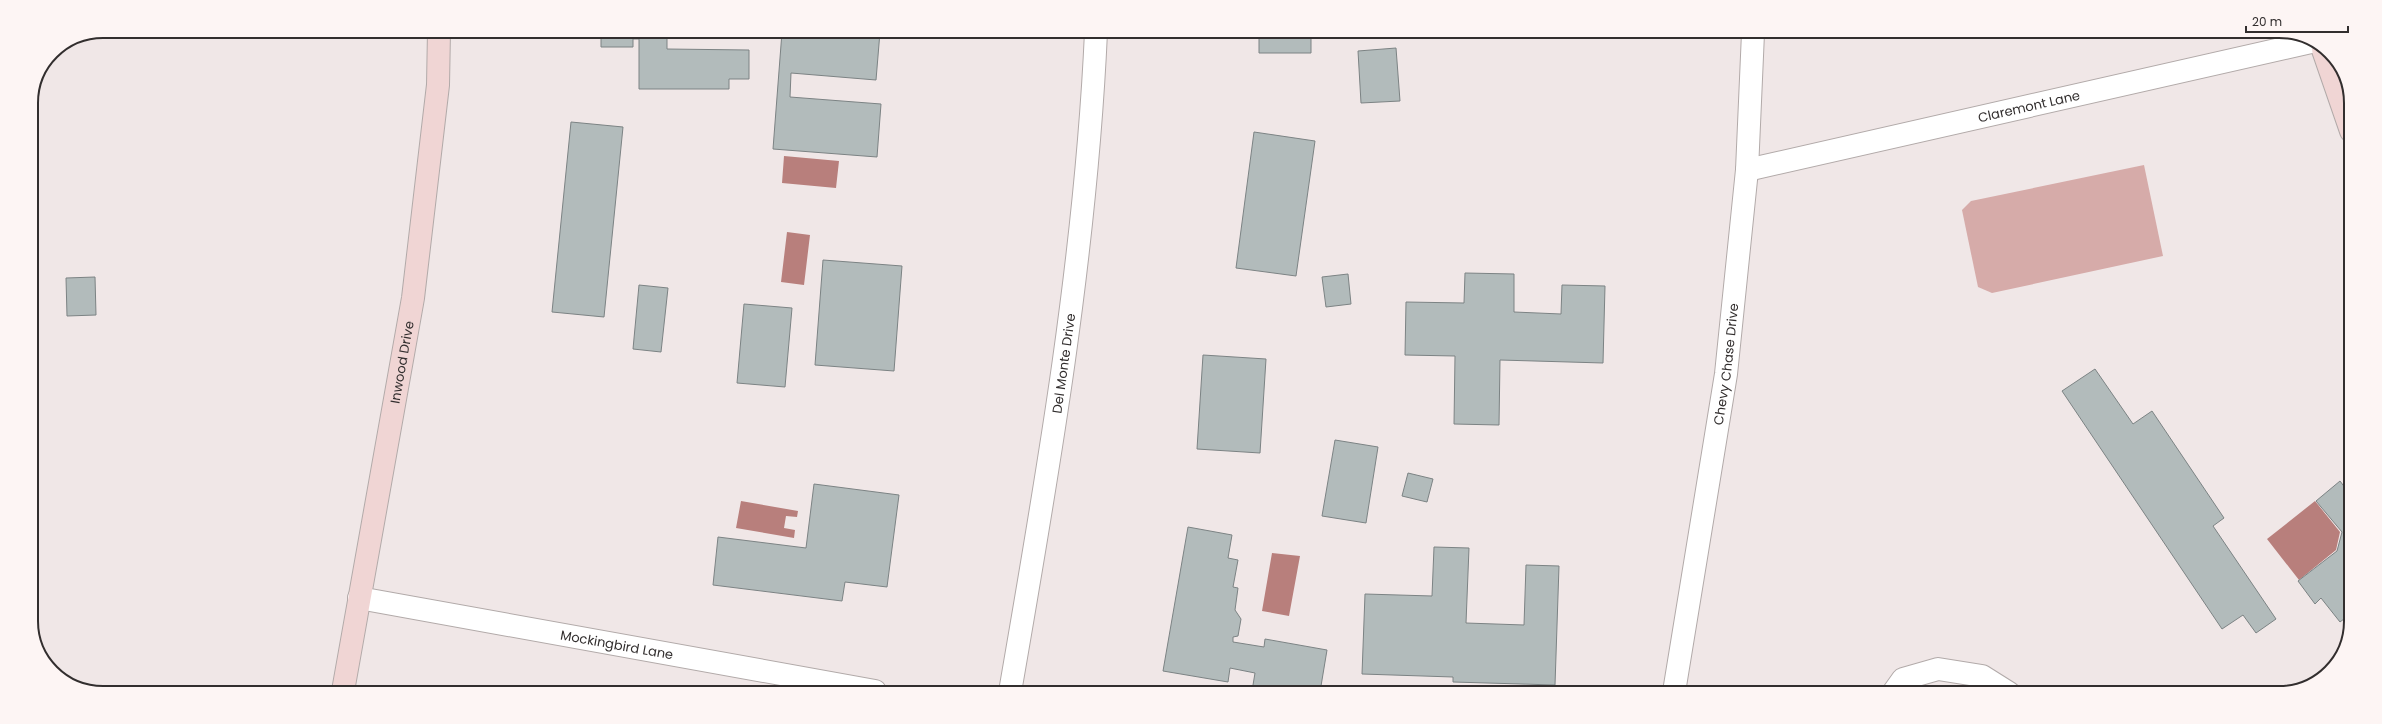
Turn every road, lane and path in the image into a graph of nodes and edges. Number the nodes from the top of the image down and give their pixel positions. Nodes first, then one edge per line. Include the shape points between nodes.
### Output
1 (439, 38) edge
2 (1096, 38) edge
3 (1753, 38) edge
4 (2305, 43) edge
5 (2326, 58) edge
6 (2344, 111) edge
7 (1746, 170) junction
8 (359, 598) junction
9 (344, 686) edge
10 (847, 686) edge
11 (1011, 686) edge
12 (1675, 686) edge
13 (1898, 686) edge
14 (1998, 686) edge

1 - 8 street, Inwood Drive via 436,100 414,298
2 - 11 street, Del Monte Drive via 1092,112 1058,410
3 - 7 street, Chevy Chase Drive
4 - 7 street, Claremont Lane
5 - 6 street
7 - 12 street, Chevy Chase Drive via 1726,374
8 - 9 street, Inwood Drive
8 - 10 street, Mockingbird Lane
13 - 14 street via 1903,679 1938,669 1982,676

